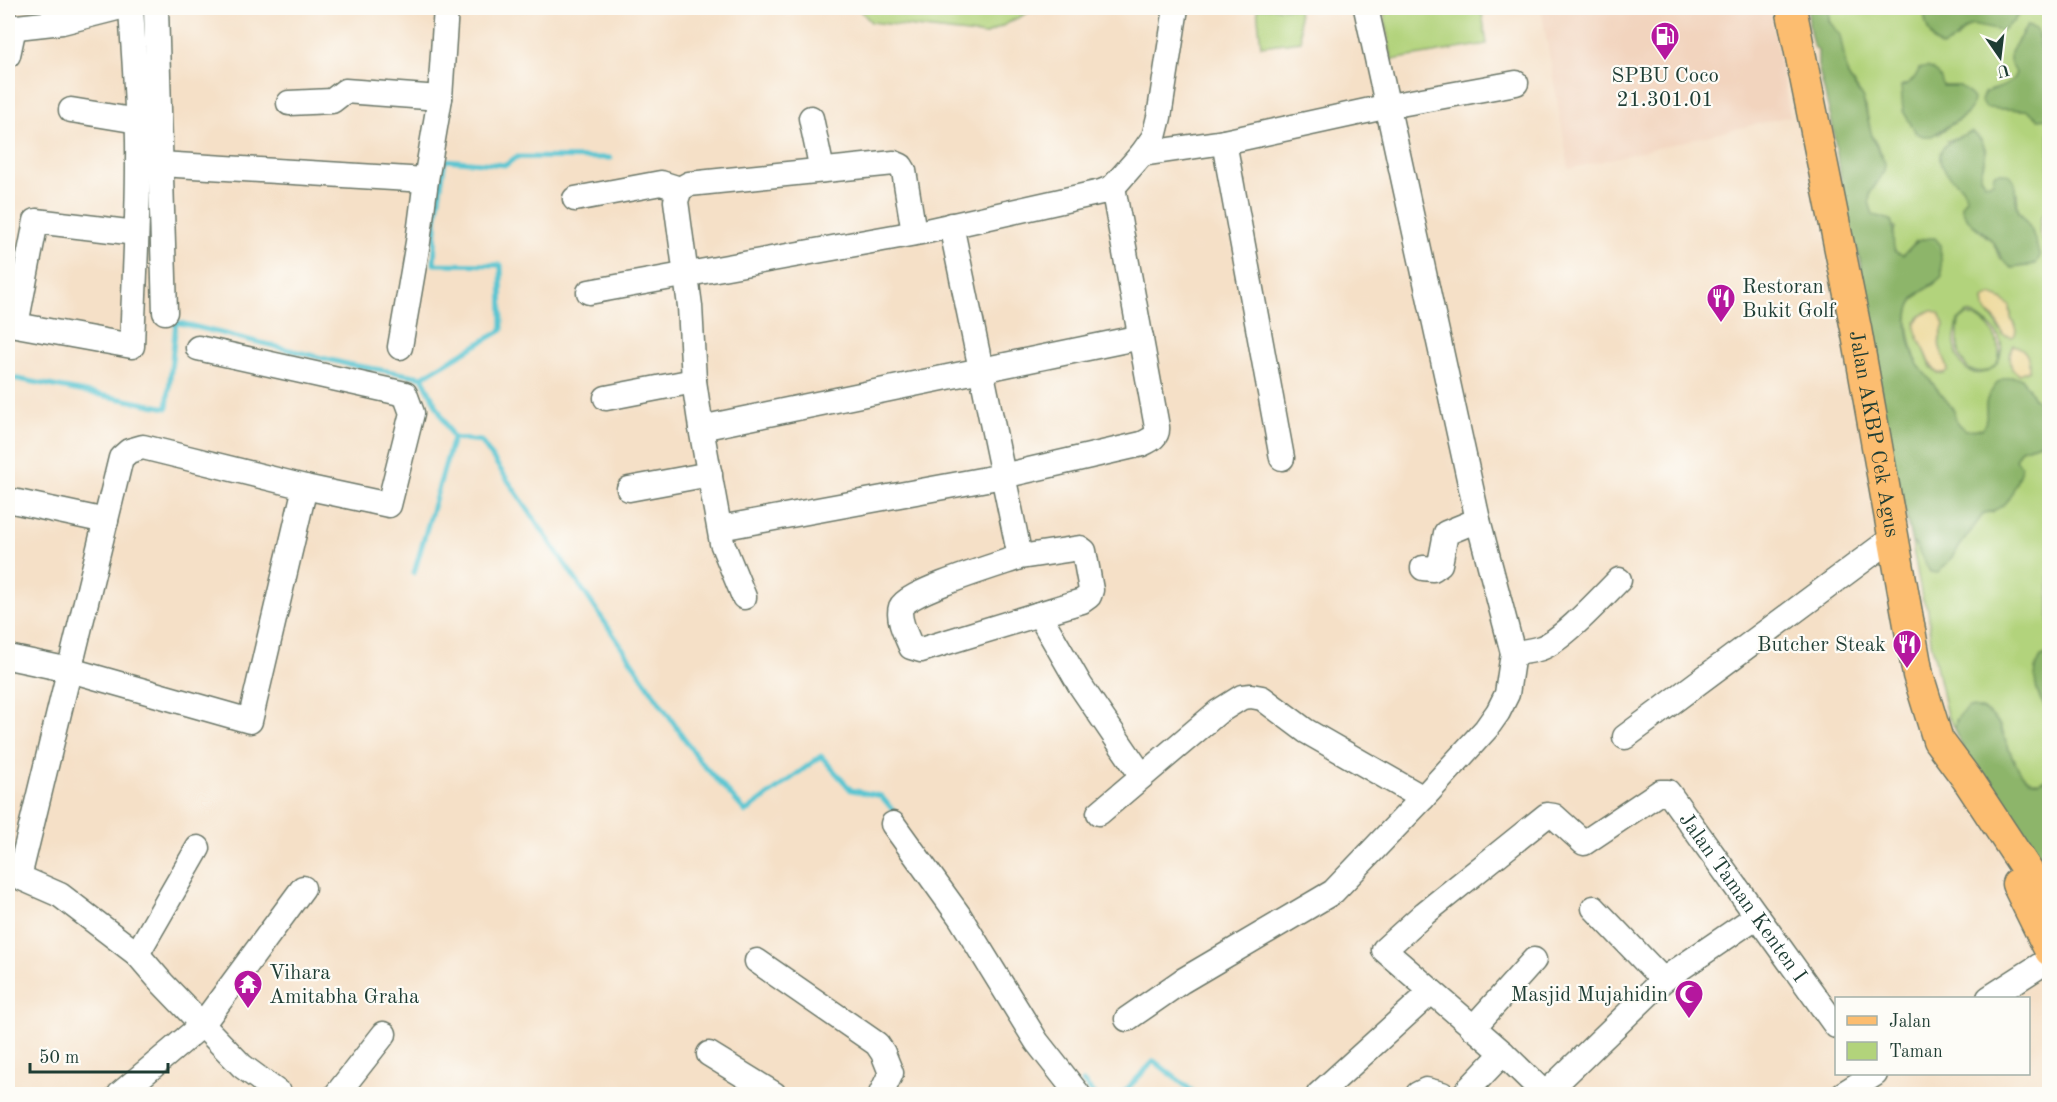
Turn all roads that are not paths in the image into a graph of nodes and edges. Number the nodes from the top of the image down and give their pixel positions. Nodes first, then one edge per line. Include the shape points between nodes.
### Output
1 (117, 8) edge
2 (156, 8) edge
3 (446, 8) edge
4 (1176, 8) edge
5 (1366, 8) edge
6 (1791, 8) edge
7 (11, 28) edge
8 (8, 55) edge
9 (1516, 83) dead end
10 (440, 98) junction
11 (289, 103) dead end
12 (1389, 106) junction
13 (71, 110) dead end
14 (811, 118) dead end
15 (138, 120) junction
16 (1224, 142) junction
17 (1142, 154) junction
18 (160, 164) junction
19 (822, 170) junction
20 (426, 180) junction
21 (1113, 187) junction
22 (680, 189) junction
23 (575, 200) dead end
24 (951, 225) junction
25 (136, 233) junction
26 (914, 233) junction
27 (685, 276) junction
28 (589, 292) dead end
29 (165, 312) dead end
30 (1141, 337) junction
31 (400, 347) dead end
32 (198, 348) dead end
33 (981, 369) junction
34 (694, 381) junction
35 (606, 398) dead end
36 (701, 428) junction
37 (1282, 458) dead end
38 (710, 474) junction
39 (1003, 476) junction
40 (305, 487) junction
41 (629, 489) dead end
42 (8, 500) edge
43 (1478, 520) junction
44 (106, 521) junction
45 (720, 528) junction
46 (1894, 537) junction
47 (1020, 557) junction
48 (1423, 568) dead end
49 (1619, 580) dead end
50 (744, 597) dead end
51 (1039, 614) junction
52 (1513, 653) junction
53 (8, 657) edge
54 (70, 670) junction
55 (1625, 736) dead end
56 (1142, 776) junction
57 (1966, 779) junction
58 (1423, 798) junction
59 (1099, 813) dead end
60 (893, 824) dead end
61 (198, 848) dead end
62 (14, 875) edge
63 (303, 888) dead end
64 (2049, 905) edge
65 (1594, 908) dead end
66 (1757, 916) junction
67 (2049, 951) edge
68 (137, 954) junction
69 (2049, 959) edge
70 (1534, 960) dead end
71 (757, 961) dead end
72 (1663, 980) junction
73 (1431, 992) junction
74 (1992, 997) edge
75 (1127, 1019) dead end
76 (202, 1025) junction
77 (1835, 1025) edge
78 (1473, 1028) junction
79 (384, 1034) dead end
80 (709, 1053) dead end
81 (1503, 1053) junction
82 (1871, 1075) edge
83 (1545, 1094) edge
84 (120, 1095) edge
85 (280, 1095) edge
86 (337, 1095) edge
87 (774, 1095) edge
88 (881, 1095) edge
89 (1078, 1095) edge
90 (1319, 1095) edge
91 (1418, 1095) edge
92 (1442, 1095) edge
93 (1464, 1095) edge
94 (1843, 1095) edge

1 - 7 street via 62,22
1 - 15 street
2 - 18 street
3 - 10 street
4 - 17 street via 1159,117 1154,137
5 - 12 street
6 - 46 main road, Jalan AKBP Cek Agus
7 - 8 street
9 - 12 street
10 - 11 street via 345,91 332,101
10 - 20 street
12 - 16 street
12 - 43 street
13 - 15 street
14 - 19 street
15 - 25 street
16 - 17 street
16 - 37 street
17 - 21 street
18 - 20 street
18 - 29 street
19 - 22 street via 689,184
19 - 26 street via 894,162 901,166
20 - 31 street
21 - 24 street
21 - 30 street
22 - 23 street via 661,183
22 - 27 street via 676,201
24 - 26 street
24 - 33 street
25 - 25 street via 132,346 16,325 36,221
26 - 27 street
27 - 28 street
27 - 34 street
30 - 33 street
30 - 39 street via 1157,427 1153,438 1142,444
32 - 40 street via 405,394 412,413 389,505
33 - 36 street
33 - 39 street
34 - 35 street
34 - 36 street
36 - 38 street
38 - 41 street
38 - 45 street
39 - 45 street
39 - 47 street
40 - 44 street via 143,447 121,458
40 - 54 street via 250,721
42 - 44 street
43 - 48 street via 1446,533 1440,564 1433,569
43 - 52 street
44 - 54 street
45 - 50 street via 722,543
46 - 55 street
46 - 57 main road, Jalan AKBP Cek Agus via 1918,675 1938,740
47 - 51 street via 1071,548 1084,551 1092,590 1089,596
47 - 51 street via 912,597 900,610 901,619 911,647 921,650
49 - 52 street via 1550,643
51 - 56 street via 1080,686
52 - 58 street via 1507,694 1498,712
53 - 54 street
54 - 62 street
56 - 58 street via 1218,712 1233,701 1251,696 1262,698 1306,731
56 - 59 street
57 - 64 main road, Jalan AKBP Cek Agus
57 - 67 main road, Jalan AKBP Cek Agus
58 - 75 street via 1333,892 1182,981
60 - 89 street via 960,917 1037,1042
61 - 68 street
62 - 68 street via 60,895
63 - 76 street
65 - 72 street
66 - 72 street
66 - 73 street, Jalan Taman Kenten I via 1666,791 1584,843 1554,816 1544,816 1425,913 1385,951
66 - 77 street, Jalan Taman Kenten I
68 - 76 street
69 - 74 street
70 - 78 street
71 - 88 street via 877,1044 891,1073
72 - 83 street
73 - 78 street
73 - 90 street
76 - 84 street
76 - 85 street via 242,1066
78 - 81 street
79 - 86 street
80 - 87 street
81 - 83 street
81 - 93 street
82 - 94 street
91 - 92 street via 1426,1090

